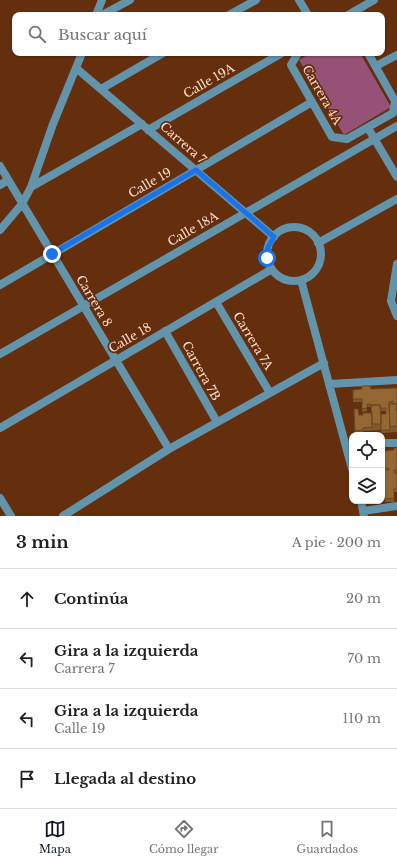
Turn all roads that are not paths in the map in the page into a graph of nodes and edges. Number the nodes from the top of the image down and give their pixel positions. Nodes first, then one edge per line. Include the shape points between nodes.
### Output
1 (102, 0) edge
2 (130, 0) edge
3 (256, 0) edge
4 (299, 0) edge
5 (374, 0) edge
6 (97, 12) edge
7 (108, 12) edge
8 (234, 12) edge
9 (306, 12) edge
10 (353, 12) edge
11 (397, 55) edge
12 (81, 56) edge
13 (158, 56) edge
14 (276, 56) edge
15 (296, 56) edge
16 (370, 56) edge
17 (376, 66) junction
18 (76, 68) junction
19 (101, 89) junction
20 (312, 102) junction
21 (397, 126) edge
22 (145, 127) junction
23 (368, 128) junction
24 (374, 139) junction
25 (0, 166) edge
26 (196, 170) junction
27 (397, 177) edge
28 (8, 180) junction
29 (0, 185) edge
30 (31, 187) junction
31 (397, 198) edge
32 (22, 204) junction
33 (245, 212) junction
34 (0, 230) edge
35 (274, 237) junction
36 (318, 243) junction
37 (52, 254) junction
38 (397, 264) edge
39 (272, 269) junction
40 (301, 280) junction
41 (0, 285) edge
42 (216, 302) junction
43 (83, 306) junction
44 (397, 316) edge
45 (165, 331) junction
46 (0, 354) edge
47 (115, 360) junction
48 (324, 364) junction
49 (397, 380) edge
50 (330, 384) junction
51 (270, 393) junction
52 (216, 422) junction
53 (0, 428) edge
54 (385, 443) edge
55 (397, 443) edge
56 (349, 444) edge
57 (168, 449) junction
58 (0, 498) edge
59 (362, 504) edge
60 (397, 506) edge
61 (364, 514) edge
62 (11, 516) edge
63 (63, 516) edge

1 - 6 street
2 - 7 street
3 - 8 street
4 - 9 street
5 - 10 street
11 - 17 street
12 - 18 street
13 - 19 street
14 - 22 street, Calle 19A
15 - 20 street, Carrera 4A via 291,65
16 - 17 street, Carrera 4A
17 - 23 street, Carrera 4A via 396,101 393,112
18 - 19 street, Carrera 7
18 - 30 street
19 - 22 street, Carrera 7
20 - 23 street, Carrera 4A via 332,137 347,139
20 - 26 street, Calle 19
21 - 24 street, Calle 18A
22 - 26 street, Carrera 7
22 - 30 street, Calle 19A
23 - 24 street
24 - 27 street
24 - 33 street, Calle 18A
25 - 28 street, Carrera 8
26 - 33 street, Carrera 7
26 - 37 street, Calle 19
28 - 29 street
28 - 32 street, Carrera 8
30 - 32 street
31 - 36 street
32 - 34 street
32 - 37 street, Carrera 8
33 - 35 street, Carrera 7
33 - 43 street, Calle 18A
35 - 36 street via 284,229 297,228 309,233
35 - 39 street via 267,252
36 - 40 street via 319,262 312,273
37 - 41 street, Calle 19
37 - 43 street, Carrera 8
38 - 44 street via 391,301
39 - 40 street via 284,279
39 - 42 street, Calle 18
40 - 48 street
42 - 45 street, Calle 18
42 - 51 street, Carrera 7A
43 - 46 street, Calle 18A
43 - 47 street, Carrera 8
45 - 47 street, Calle 18
45 - 52 street, Carrera 7B
47 - 53 street, Calle 18
47 - 57 street, Carrera 8
48 - 50 street
48 - 51 street
49 - 50 street
50 - 56 street
51 - 52 street
52 - 57 street
54 - 55 street
57 - 63 street
58 - 62 street
59 - 61 street
60 - 61 street

